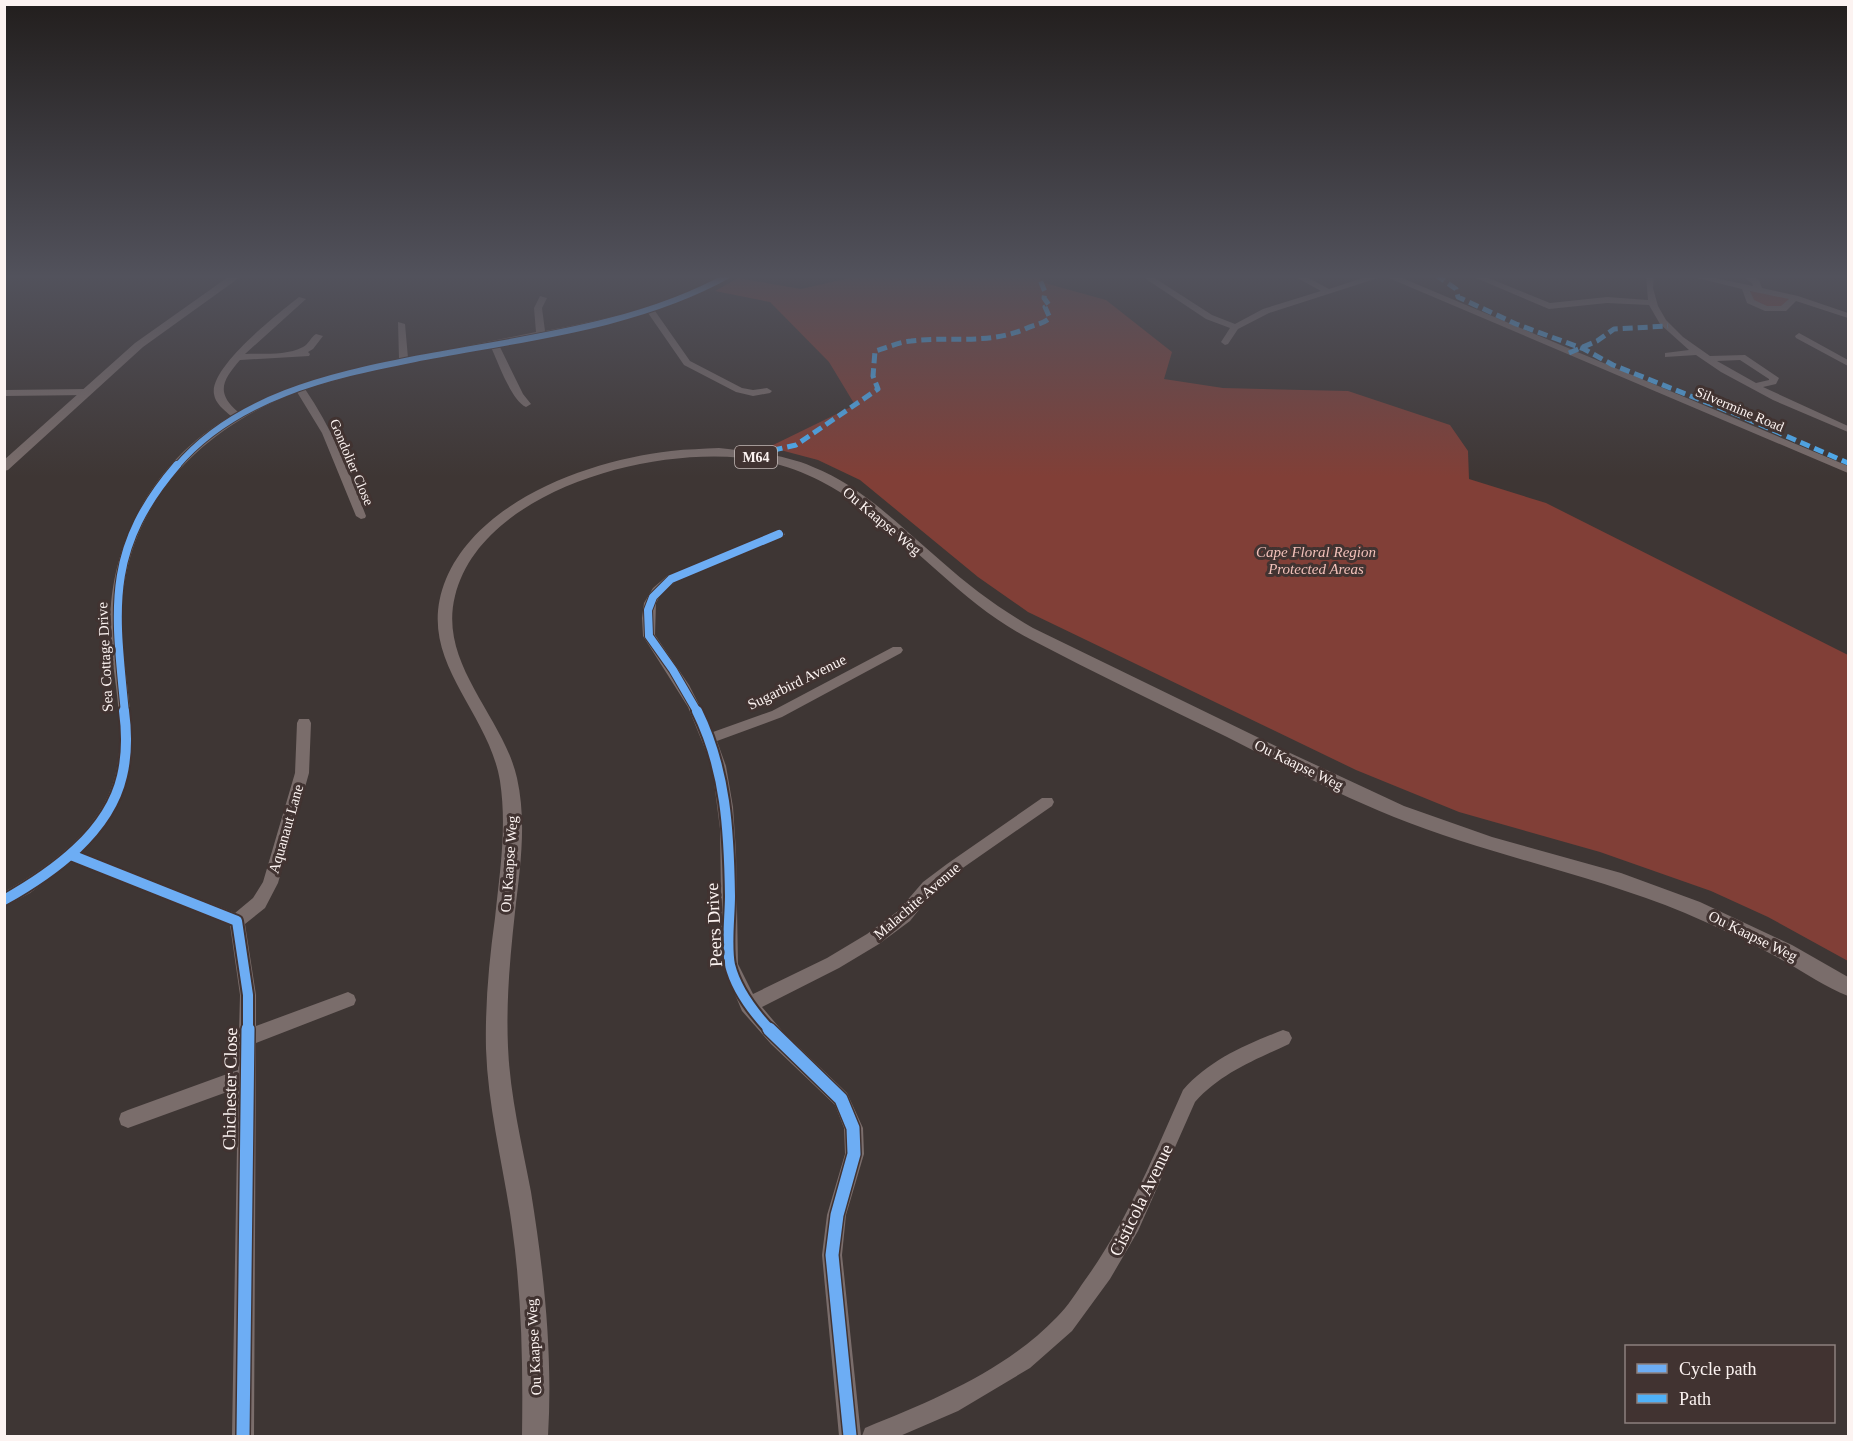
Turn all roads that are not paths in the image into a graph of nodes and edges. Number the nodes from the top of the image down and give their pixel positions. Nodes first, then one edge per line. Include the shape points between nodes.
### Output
1 (143, 342) edge
2 (253, 342) edge
3 (312, 342) edge
4 (402, 342) edge
5 (502, 342) edge
6 (673, 342) edge
7 (1547, 342) edge
8 (1688, 342) edge
9 (1811, 342) edge
10 (494, 344) junction
11 (1848, 351) edge
12 (1700, 352) junction
13 (306, 354) dead end
14 (1833, 354) junction
15 (295, 355) junction
16 (1668, 355) dead end
17 (239, 357) junction
18 (1710, 359) junction
19 (404, 361) junction
20 (1848, 363) edge
21 (1757, 386) junction
22 (299, 388) junction
23 (767, 391) dead end
24 (88, 392) junction
25 (4, 393) edge
26 (526, 404) dead end
27 (237, 416) junction
28 (1848, 429) edge
29 (4, 467) edge
30 (1848, 470) edge
31 (361, 516) dead end
32 (779, 534) dead end
33 (897, 650) dead end
34 (304, 723) dead end
35 (708, 739) junction
36 (1047, 802) dead end
37 (71, 855) junction
38 (4, 900) edge
39 (237, 921) junction
40 (1848, 987) edge
41 (348, 1000) dead end
42 (748, 1005) junction
43 (247, 1038) junction
44 (1283, 1038) dead end
45 (246, 1076) junction
46 (128, 1119) dead end
47 (243, 1437) edge
48 (535, 1437) edge
49 (850, 1437) edge
50 (873, 1437) edge

1 - 24 main road
2 - 17 street
3 - 15 street
4 - 19 street
5 - 10 street, Sea Cottage Drive
6 - 23 street via 687,363 739,390
7 - 30 street, Silvermine Road
8 - 12 street
9 - 14 street
10 - 19 street, Sea Cottage Drive
10 - 26 street
11 - 14 street
12 - 16 street
12 - 18 street
13 - 15 street
14 - 20 street
15 - 17 street
17 - 27 street via 220,380 218,392
18 - 21 street
18 - 21 street via 1742,357 1774,378 1773,382
19 - 22 street, Sea Cottage Drive
21 - 28 street
22 - 27 street, Sea Cottage Drive
22 - 31 street, Gondolier Close via 336,452
24 - 25 street
24 - 29 main road
27 - 37 street, Sea Cottage Drive via 182,458 150,502 127,549 116,605 126,756 118,788 105,813
32 - 35 street, Peers Drive via 671,579 647,607 649,636 696,709
33 - 35 street, Sugarbird Avenue via 777,714
34 - 39 street, Aquanaut Lane via 302,773 270,883 259,903
35 - 42 street, Peers Drive via 723,786 730,964
36 - 42 street, Malachite Avenue via 952,868 928,887 904,916 873,939
37 - 38 street, Sea Cottage Drive
37 - 39 street
39 - 43 street, Chichester Close via 248,995
40 - 48 main road, Ou Kaapse Weg / M64 via 1734,926 1683,904 1398,811 1038,636 987,607 856,497 817,474 770,459 714,453 657,457 598,471 547,491 497,523 463,561 444,611 449,652 499,750 512,798 514,825 496,1018 497,1054 529,1263 535,1336
41 - 43 street
42 - 49 street, Peers Drive via 841,1100 855,1131 855,1158 833,1230 832,1255
43 - 45 street, Chichester Close
44 - 50 street, Cisticola Avenue via 1214,1071 1200,1082 1121,1245 1066,1322 1036,1350 995,1378
45 - 46 street
45 - 47 street, Chichester Close

